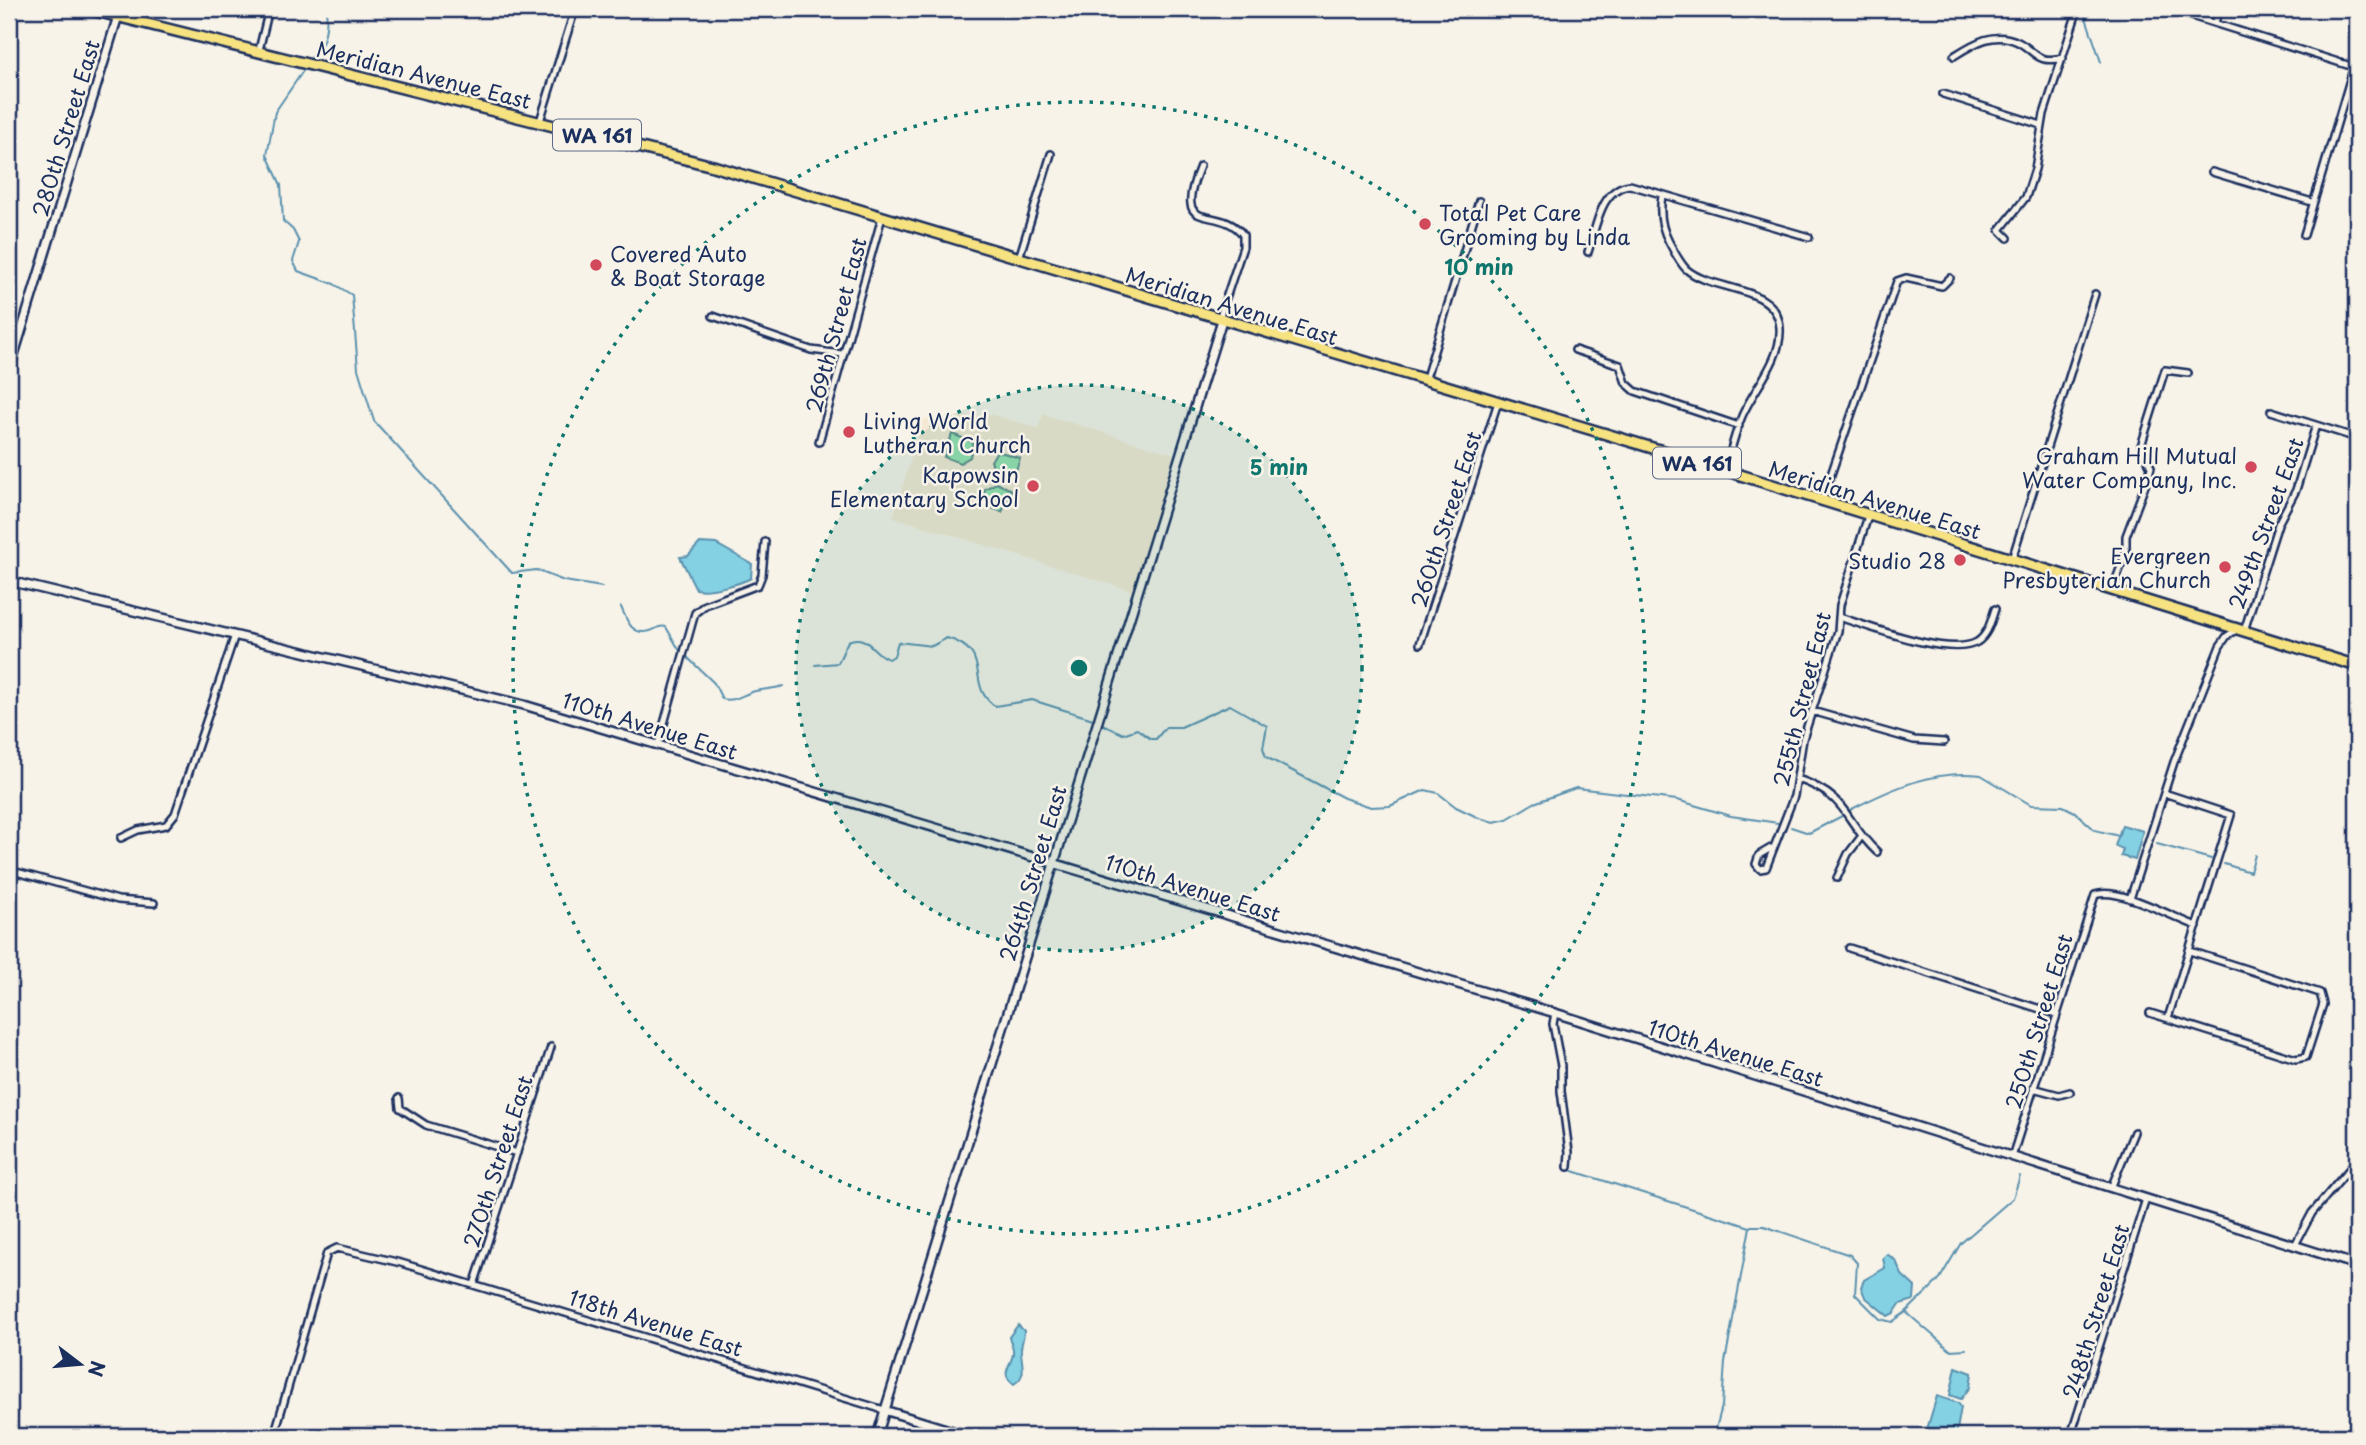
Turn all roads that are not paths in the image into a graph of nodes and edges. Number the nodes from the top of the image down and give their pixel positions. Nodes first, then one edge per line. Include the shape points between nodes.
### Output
1 (88, 9) edge
2 (270, 9) edge
3 (575, 9) edge
4 (2078, 9) edge
5 (2169, 9) edge
6 (2219, 9) edge
7 (118, 16) junction
8 (2215, 23) junction
9 (259, 50) junction
10 (1954, 56) dead end
11 (2357, 56) edge
12 (2063, 58) junction
13 (2355, 67) edge
14 (1943, 94) dead end
15 (540, 121) junction
16 (2041, 125) junction
17 (1051, 154) dead end
18 (1200, 166) dead end
19 (2212, 172) dead end
20 (1662, 196) junction
21 (1479, 201) dead end
22 (2312, 202) junction
23 (882, 217) junction
24 (2304, 235) dead end
25 (1809, 237) dead end
26 (2008, 238) dead end
27 (1588, 252) dead end
28 (1019, 259) junction
29 (1950, 278) dead end
30 (2095, 294) dead end
31 (713, 316) dead end
32 (1220, 320) junction
33 (1575, 350) dead end
34 (842, 354) junction
35 (9, 370) edge
36 (2188, 373) dead end
37 (1425, 381) junction
38 (1498, 402) junction
39 (2271, 411) dead end
40 (2316, 425) junction
41 (1739, 426) junction
42 (2357, 438) edge
43 (819, 442) dead end
44 (1725, 471) junction
45 (1822, 501) junction
46 (1868, 516) junction
47 (765, 542) dead end
48 (2012, 559) junction
49 (9, 581) edge
50 (2112, 590) junction
51 (1995, 609) dead end
52 (1839, 617) junction
53 (2241, 630) junction
54 (235, 635) junction
55 (1420, 644) dead end
56 (2357, 649) edge
57 (2354, 665) edge
58 (1812, 711) junction
59 (1944, 742) dead end
60 (658, 745) junction
61 (1798, 779) junction
62 (2164, 793) junction
63 (1861, 837) junction
64 (121, 838) dead end
65 (1771, 848) dead end
66 (1877, 852) dead end
67 (1053, 863) junction
68 (9, 870) edge
69 (1837, 878) dead end
70 (2130, 900) junction
71 (154, 903) dead end
72 (2197, 926) junction
73 (1849, 948) dead end
74 (2190, 951) junction
75 (1555, 1013) junction
76 (2150, 1013) dead end
77 (2056, 1014) junction
78 (2168, 1018) junction
79 (551, 1047) dead end
80 (2033, 1088) junction
81 (2070, 1092) dead end
82 (399, 1098) dead end
83 (2134, 1132) dead end
84 (517, 1153) junction
85 (2012, 1157) junction
86 (2352, 1166) dead end
87 (1568, 1167) dead end
88 (2111, 1188) junction
89 (2146, 1199) junction
90 (2295, 1245) junction
91 (2357, 1265) edge
92 (474, 1285) junction
93 (884, 1410) junction
94 (2072, 1432) dead end
95 (274, 1436) edge
96 (877, 1436) edge
97 (969, 1436) edge

1 - 7 main road, Meridian Avenue East / WA 161
2 - 9 street
3 - 15 street
4 - 12 street
5 - 8 street
6 - 8 street
7 - 9 main road, Meridian Avenue East / WA 161
7 - 35 street, 280th Street East
8 - 13 street
9 - 15 main road, Meridian Avenue East / WA 161
10 - 12 street via 1982,39 1998,38 2017,41 2039,58
11 - 13 street
12 - 16 street
13 - 22 street
14 - 16 street
15 - 23 main road, Meridian Avenue East / WA 161
16 - 26 street via 2026,197 2000,230
17 - 28 street
18 - 32 street via 1189,204 1199,214 1236,228 1244,241
19 - 22 street
20 - 25 street
20 - 27 street via 1625,185 1611,193
20 - 41 street via 1662,227 1686,268 1700,278 1762,300 1777,314 1780,331 1774,352
21 - 37 street
22 - 24 street
23 - 28 main road, Meridian Avenue East / WA 161
23 - 34 street, 269th Street East
28 - 32 main road, Meridian Avenue East / WA 161
29 - 45 street via 1939,286 1900,278 1892,290
30 - 48 street
31 - 34 street via 811,349
32 - 37 main road, Meridian Avenue East / WA 161
32 - 67 street, 264th Street East
33 - 41 street via 1620,365 1632,389
34 - 43 street, 269th Street East
36 - 50 street via 2165,370 2160,383 2141,446 2150,475 2126,536 2126,553
37 - 38 main road, Meridian Avenue East / WA 161
38 - 44 main road, Meridian Avenue East / WA 161
38 - 55 street, 260th Street East
39 - 40 street
40 - 42 street
40 - 53 street, 249th Street East via 2296,490 2278,524
41 - 44 street
44 - 45 main road, Meridian Avenue East / WA 161
45 - 46 main road, Meridian Avenue East / WA 161
46 - 48 main road, Meridian Avenue East / WA 161
46 - 52 street, 255th Street East
47 - 60 street via 758,585 695,613
48 - 50 main road, Meridian Avenue East / WA 161
49 - 54 street, 110th Avenue East
50 - 53 main road, Meridian Avenue East / WA 161
51 - 52 street via 1983,637 1956,646
52 - 58 street, 255th Street East
53 - 57 main road, Meridian Avenue East / WA 161
53 - 62 street via 2227,636 2218,652
54 - 60 street, 110th Avenue East via 524,705
54 - 64 street via 173,817 166,825
56 - 57 street
58 - 59 street via 1914,740
58 - 61 street, 255th Street East
60 - 67 street, 110th Avenue East
61 - 63 street via 1834,796
61 - 65 street, 255th Street East
62 - 70 street
62 - 72 street via 2231,815
63 - 66 street
63 - 69 street
67 - 75 street, 110th Avenue East
67 - 93 street, 264th Street East
68 - 71 street via 109,898
70 - 72 street
70 - 77 street, 250th Street East via 2095,895
72 - 74 street
73 - 77 street
74 - 78 street
74 - 78 street via 2317,991 2323,1004 2304,1059
75 - 85 street, 110th Avenue East
75 - 87 street
76 - 78 street
77 - 80 street, 250th Street East
79 - 84 street, 270th Street East
80 - 81 street via 2059,1095
80 - 85 street, 250th Street East
82 - 84 street via 400,1108 417,1121
83 - 88 street
84 - 92 street, 270th Street East
85 - 88 street, 110th Avenue East
86 - 90 street via 2312,1213
88 - 89 street, 110th Avenue East
89 - 90 street, 110th Avenue East
89 - 94 street, 248th Street East
90 - 91 street, 110th Avenue East
92 - 93 street, 118th Avenue East
92 - 95 street, 118th Avenue East via 332,1248
93 - 96 street, 264th Street East
93 - 97 street, 118th Avenue East

